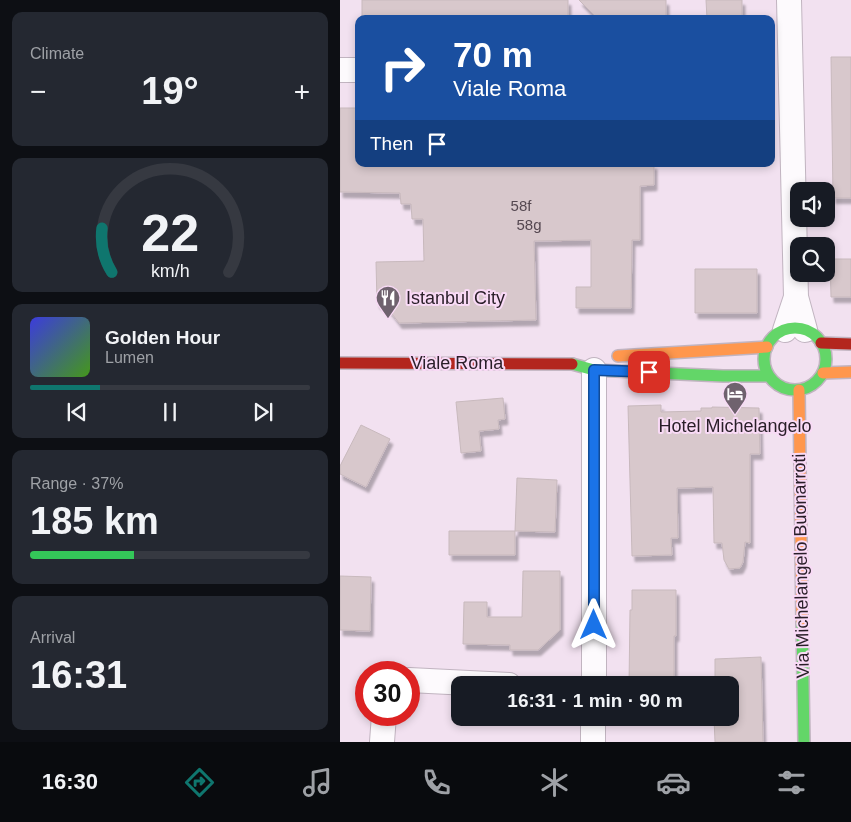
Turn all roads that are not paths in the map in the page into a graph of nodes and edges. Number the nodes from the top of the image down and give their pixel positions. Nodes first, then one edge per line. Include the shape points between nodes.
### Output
1 (789, 0) edge
2 (781, 65) edge
3 (340, 70) edge
4 (355, 70) edge
5 (803, 334) junction
6 (851, 344) edge
7 (767, 347) junction
8 (591, 362) junction
9 (340, 363) edge
10 (823, 372) junction
11 (851, 372) edge
12 (769, 376) junction
13 (799, 390) junction
14 (594, 676) edge
15 (420, 681) edge
16 (451, 682) edge
17 (383, 726) edge
18 (593, 726) edge
19 (382, 742) edge
20 (593, 742) edge
21 (804, 742) edge

1 - 2 street
2 - 5 street via 796,298
3 - 4 street
5 - 6 main road
5 - 7 main road via 777,334
5 - 10 main road via 825,352
7 - 8 main road, Viale Roma
7 - 12 main road via 764,362
8 - 9 main road, Viale Roma
8 - 12 main road, Viale Roma via 723,376
8 - 14 street
10 - 11 main road
10 - 13 main road via 809,387
12 - 13 main road via 782,387
13 - 21 main road, Via Michelangelo Buonarroti
15 - 16 street
17 - 19 street
18 - 20 street

